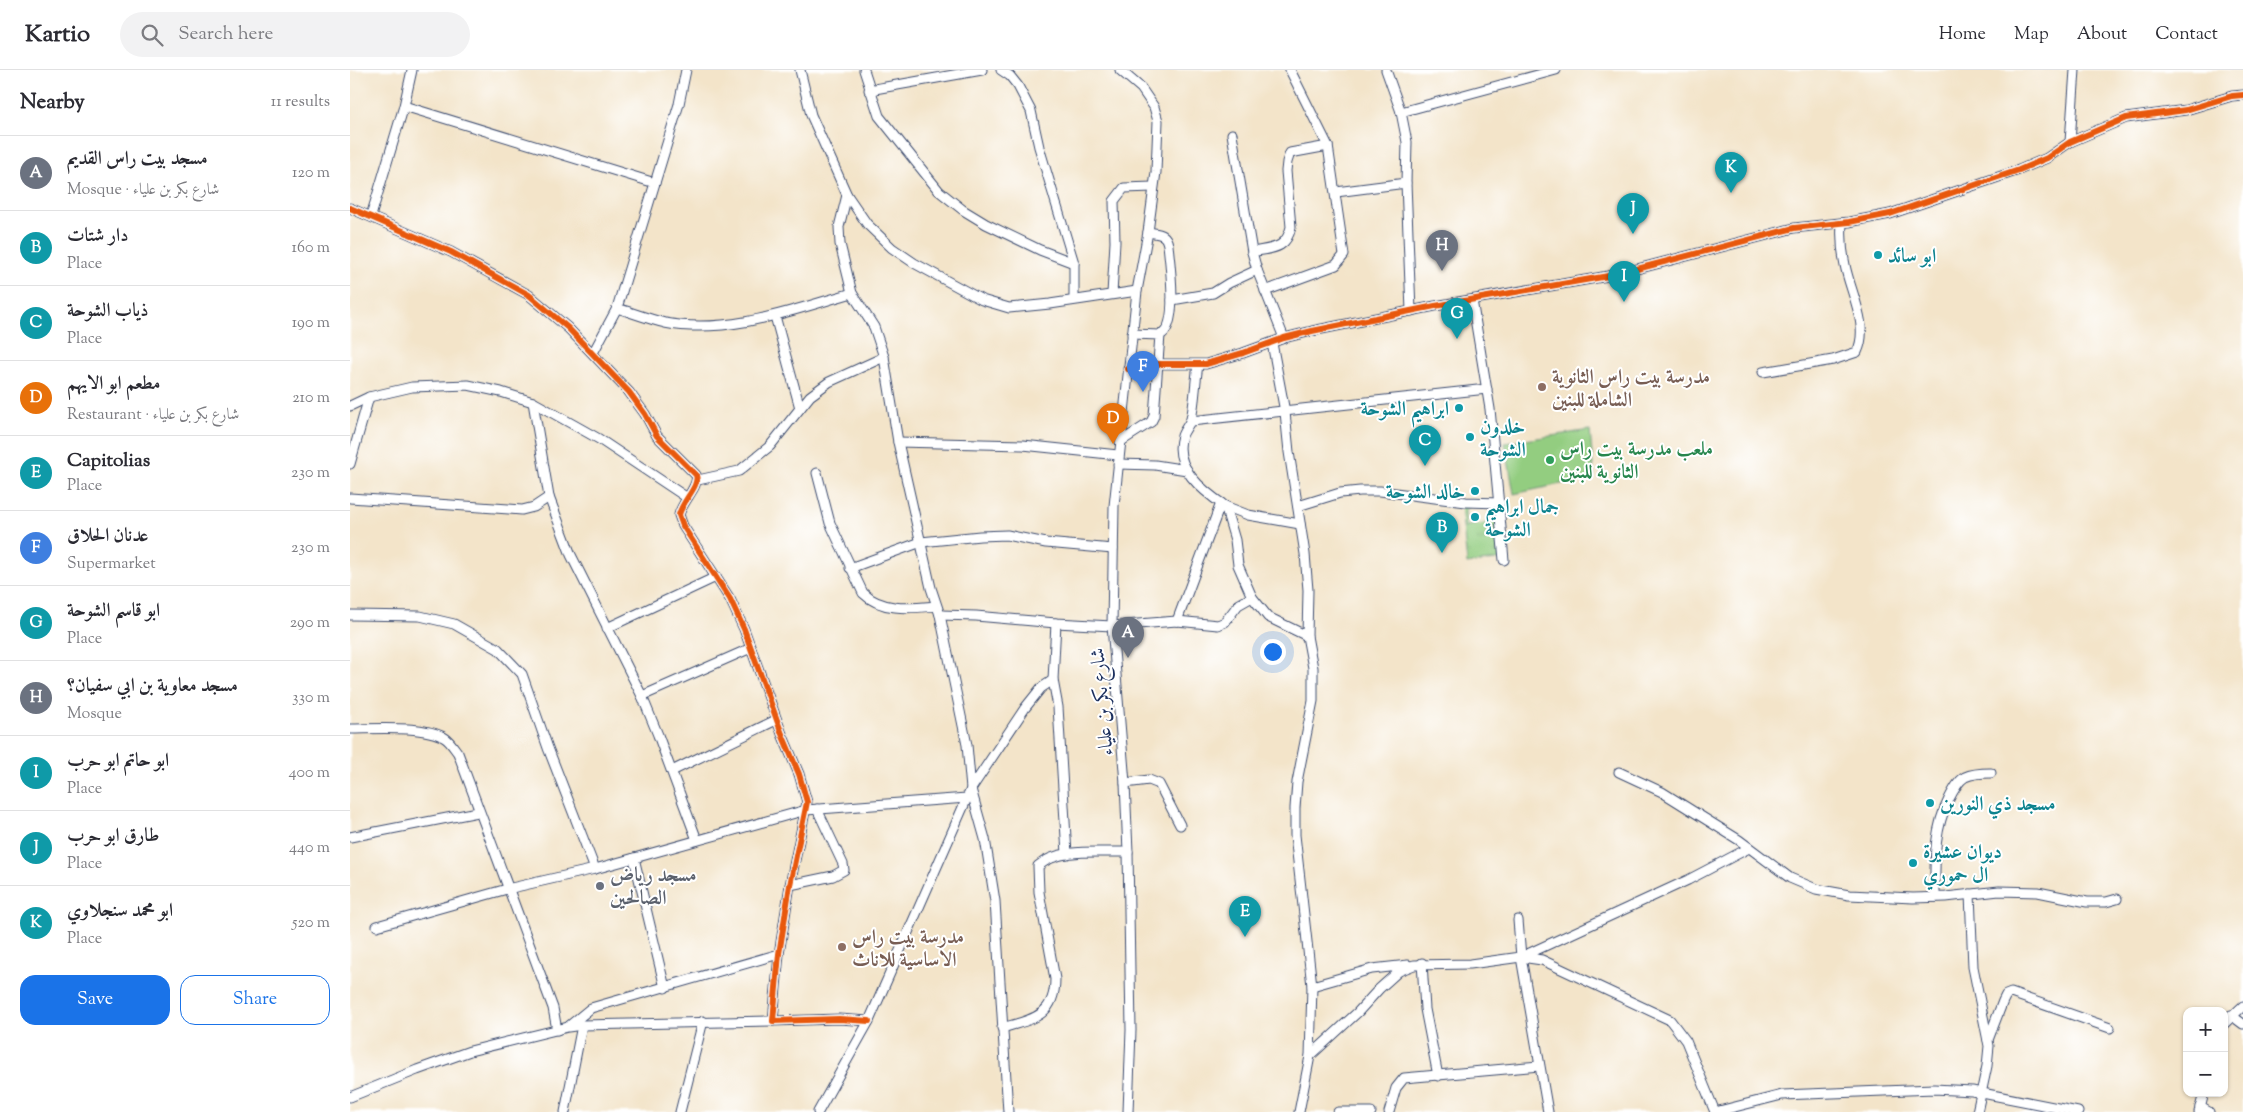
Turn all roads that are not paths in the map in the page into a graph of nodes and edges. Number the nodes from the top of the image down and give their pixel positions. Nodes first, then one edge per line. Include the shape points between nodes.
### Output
1 (412, 70) edge
2 (686, 70) edge
3 (800, 70) edge
4 (864, 70) edge
5 (982, 70) edge
6 (1001, 70) edge
7 (1120, 70) edge
8 (1290, 70) edge
9 (1386, 70) edge
10 (1556, 70) edge
11 (2075, 70) edge
12 (869, 90) junction
13 (2243, 95) edge
14 (404, 106) junction
15 (1401, 112) junction
16 (1232, 134) dead end
17 (2070, 142) junction
18 (1328, 146) junction
19 (1406, 182) junction
20 (655, 183) junction
21 (1153, 187) junction
22 (1336, 192) junction
23 (847, 195) junction
24 (350, 208) edge
25 (370, 216) junction
26 (1842, 223) junction
27 (1148, 232) junction
28 (1252, 252) junction
29 (1074, 263) junction
30 (1257, 270) junction
31 (1137, 291) junction
32 (1265, 291) junction
33 (852, 292) junction
34 (1112, 294) junction
35 (1074, 300) junction
36 (1172, 300) junction
37 (1472, 300) junction
38 (617, 308) junction
39 (1411, 311) junction
40 (775, 316) junction
41 (1132, 334) junction
42 (1160, 335) junction
43 (1284, 338) junction
44 (1272, 342) junction
45 (593, 354) junction
46 (884, 357) junction
47 (1158, 364) junction
48 (1198, 365) junction
49 (1128, 369) junction
50 (1763, 372) dead end
51 (1487, 389) junction
52 (368, 397) junction
53 (533, 402) junction
54 (350, 406) edge
55 (800, 408) junction
56 (1286, 412) junction
57 (1191, 421) junction
58 (898, 442) junction
59 (1120, 442) junction
60 (1118, 459) junction
61 (350, 464) edge
62 (1186, 470) junction
63 (817, 473) dead end
64 (698, 480) junction
65 (549, 497) junction
66 (686, 497) junction
67 (350, 498) edge
68 (1500, 503) junction
69 (1223, 504) junction
70 (1298, 506) junction
71 (1300, 524) junction
72 (921, 542) junction
73 (1113, 549) junction
74 (1504, 560) dead end
75 (850, 568) junction
76 (716, 576) junction
77 (1252, 597) junction
78 (936, 606) junction
79 (350, 615) edge
80 (940, 615) junction
81 (1177, 621) junction
82 (1056, 623) junction
83 (1112, 626) junction
84 (607, 628) junction
85 (1307, 636) junction
86 (751, 648) junction
87 (1053, 680) junction
88 (642, 696) junction
89 (776, 720) junction
90 (350, 729) edge
91 (672, 771) junction
92 (1619, 772) dead end
93 (1992, 772) dead end
94 (1125, 783) junction
95 (969, 794) junction
96 (817, 809) junction
97 (806, 810) junction
98 (478, 812) junction
99 (1180, 825) dead end
100 (350, 837) edge
101 (697, 840) junction
102 (1749, 848) junction
103 (1128, 852) junction
104 (1067, 854) junction
105 (634, 858) junction
106 (595, 869) junction
107 (790, 885) junction
108 (507, 889) junction
109 (1970, 894) junction
110 (1935, 897) junction
111 (2117, 899) dead end
112 (1518, 920) dead end
113 (377, 926) dead end
114 (779, 954) junction
115 (1520, 957) junction
116 (1418, 964) junction
117 (1312, 986) junction
118 (665, 988) junction
119 (2243, 1006) edge
120 (2231, 1015) junction
121 (2228, 1019) edge
122 (703, 1021) junction
123 (773, 1021) junction
124 (869, 1021) junction
125 (2243, 1024) edge
126 (582, 1025) junction
127 (568, 1027) junction
128 (1002, 1028) junction
129 (2110, 1028) dead end
130 (556, 1030) junction
131 (1988, 1040) junction
132 (1310, 1056) junction
133 (1539, 1066) junction
134 (1438, 1076) junction
135 (1982, 1093) junction
136 (350, 1097) edge
137 (2203, 1097) edge
138 (2199, 1110) edge
139 (565, 1112) edge
140 (680, 1112) edge
141 (818, 1112) edge
142 (1008, 1112) edge
143 (1128, 1112) edge
144 (1299, 1112) edge
145 (1338, 1112) edge
146 (1371, 1112) edge
147 (1389, 1112) edge
148 (1548, 1112) edge
149 (1977, 1112) edge
150 (2078, 1112) edge
151 (2209, 1112) edge

1 - 14 street
2 - 20 street
3 - 23 street via 811,115
4 - 12 street
5 - 12 street
6 - 29 street via 1018,86 1031,111
7 - 21 street, شارع بكر بن علياء via 1154,107 1158,121
8 - 18 street
9 - 15 street
10 - 15 street
11 - 17 street
12 - 29 street via 879,116 939,191 986,224
13 - 17 street via 2186,110 2131,117
14 - 20 street
14 - 25 street
15 - 19 street via 1407,142
16 - 28 street
17 - 26 street via 2047,158 1907,210
18 - 22 street
18 - 28 street via 1290,153 1286,171 1289,236 1284,244
19 - 22 street
19 - 39 street
20 - 38 street
21 - 27 street, شارع بكر بن علياء
21 - 34 street via 1124,188 1114,201
22 - 32 street via 1344,251 1342,258 1336,265
23 - 33 street via 839,227
23 - 35 street via 867,224 892,248 941,280 982,300 1009,308
24 - 25 street
25 - 45 street via 451,252 529,295
26 - 37 street via 1794,228 1630,271
26 - 50 street via 1841,245 1861,329 1857,352 1833,360
27 - 31 street, شارع بكر بن علياء
27 - 36 street via 1163,234 1167,238
28 - 30 street
29 - 35 street
30 - 32 street
30 - 36 street via 1213,293
31 - 34 street
31 - 41 street, شارع بكر بن علياء
32 - 43 street
33 - 40 street
33 - 46 street via 874,327
34 - 35 street
36 - 42 street via 1169,328
37 - 39 street
37 - 51 street
38 - 40 street via 664,323 694,326
38 - 45 street
39 - 43 street
40 - 55 street
41 - 42 street
41 - 49 street, شارع بكر بن علياء
42 - 47 street
43 - 44 street
44 - 48 street
44 - 56 street
45 - 64 street via 637,403 657,436
46 - 55 street via 829,382
46 - 58 street
47 - 48 street
47 - 49 street
47 - 59 street via 1153,420
48 - 57 street
49 - 59 street, شارع بكر بن علياء
51 - 56 street
51 - 68 street
52 - 53 street via 412,387 468,385
52 - 54 street
52 - 61 street
53 - 65 street
53 - 66 street via 599,439
55 - 64 street via 770,446 739,471
56 - 57 street
56 - 70 street
57 - 62 street via 1182,436 1181,445
58 - 60 street via 1023,445
58 - 72 street
59 - 60 street, شارع بكر بن علياء
60 - 62 street
60 - 73 street, شارع بكر بن علياء
62 - 69 street via 1208,494
63 - 75 street via 830,523
64 - 66 street
65 - 67 street via 534,507 522,510
65 - 84 street via 571,555
66 - 76 street via 679,515 683,526
68 - 70 street via 1360,490
68 - 74 street
69 - 71 street via 1248,515
69 - 77 street via 1235,540 1238,565
69 - 81 street
70 - 71 street
71 - 85 street via 1308,590
72 - 73 street via 1007,535 1046,543
72 - 75 street
72 - 78 street
73 - 83 street, شارع بكر بن علياء
75 - 78 street via 863,593 872,601 912,608
76 - 84 street
76 - 86 street via 730,599
77 - 81 street via 1238,605 1220,625
77 - 85 street via 1268,618
78 - 80 street
79 - 106 street via 420,616 454,624 498,649 522,674
80 - 82 street
80 - 95 street via 966,745
81 - 83 street
82 - 83 street
82 - 87 street
83 - 94 street, شارع بكر بن علياء
84 - 88 street
85 - 117 street via 1314,668 1313,701 1297,782 1295,835
86 - 88 street
86 - 89 street
87 - 95 street via 1041,688 1025,708
87 - 104 street via 1058,707
88 - 91 street
89 - 91 street
89 - 97 street via 799,774
90 - 98 street via 389,728 429,732 446,738 458,753
91 - 101 street
92 - 102 street via 1662,792
93 - 110 street via 1964,778 1946,804 1936,835
94 - 99 street via 1149,780 1160,784
94 - 103 street, شارع بكر بن علياء
95 - 96 street
95 - 124 street
95 - 128 street via 985,839 991,869 1000,960
96 - 97 street
96 - 107 street via 844,870 833,876
97 - 101 street
97 - 107 street
98 - 100 street
98 - 108 street
101 - 105 street
102 - 110 street via 1790,878 1816,889 1849,895
102 - 115 street via 1688,880
103 - 104 street
103 - 143 street, شارع بكر بن علياء via 1131,1030
104 - 128 street via 1045,860 1038,866 1039,892 1055,979 1051,1004 1039,1016
105 - 106 street
105 - 118 street
106 - 108 street
107 - 114 street
108 - 113 street
108 - 130 street via 553,1008
109 - 110 street
109 - 111 street via 2017,891 2087,902
109 - 131 street via 1973,967
112 - 115 street
114 - 118 street
114 - 123 street
115 - 116 street via 1470,964
115 - 133 street
115 - 135 street via 1542,960 1670,1020 1686,1041 1715,1112 1794,1094 1934,1089
116 - 117 street via 1372,969
116 - 132 street via 1399,972 1385,983
116 - 134 street
117 - 132 street
118 - 127 street via 591,1008
119 - 120 street
120 - 121 street
120 - 125 street
122 - 123 street
122 - 126 street
122 - 140 street
123 - 124 street
124 - 141 street
126 - 127 street
126 - 139 street
127 - 130 street
128 - 142 street
129 - 131 street via 2011,993 2003,1001
130 - 136 street via 470,1051
131 - 135 street via 1989,1054
132 - 144 street
133 - 134 street
133 - 148 street
134 - 147 street via 1404,1078 1396,1088
135 - 149 street
135 - 150 street
137 - 138 street
138 - 151 street
145 - 146 street

